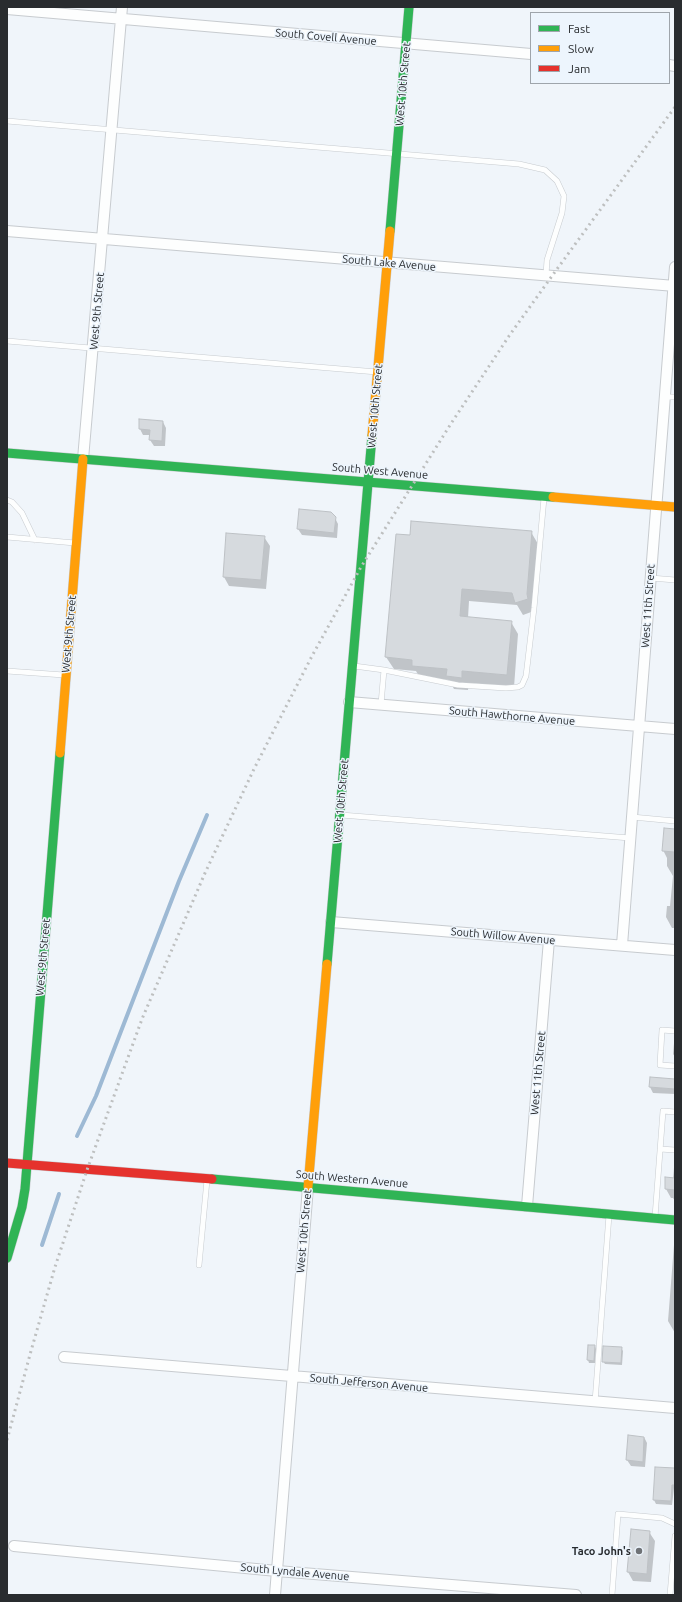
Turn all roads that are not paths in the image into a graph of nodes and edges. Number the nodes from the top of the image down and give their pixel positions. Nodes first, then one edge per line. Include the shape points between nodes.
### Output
1 (122, 7) edge
2 (409, 7) edge
3 (7, 10) edge
4 (121, 19) junction
5 (406, 44) junction
6 (530, 54) edge
7 (7, 121) edge
8 (112, 129) junction
9 (396, 154) junction
10 (7, 231) edge
11 (103, 239) junction
12 (387, 263) junction
13 (675, 267) edge
14 (546, 275) junction
15 (674, 286) edge
16 (7, 341) edge
17 (94, 348) junction
18 (378, 372) junction
19 (670, 397) edge
20 (7, 453) edge
21 (83, 460) junction
22 (368, 482) junction
23 (544, 496) junction
24 (7, 500) edge
25 (656, 505) junction
26 (675, 507) edge
27 (7, 537) edge
28 (35, 540) junction
29 (76, 543) junction
30 (651, 578) junction
31 (675, 580) edge
32 (352, 666) junction
33 (384, 670) junction
34 (7, 671) edge
35 (66, 675) junction
36 (349, 702) junction
37 (381, 704) junction
38 (639, 726) junction
39 (675, 729) edge
40 (340, 815) junction
41 (632, 817) junction
42 (675, 821) edge
43 (630, 838) junction
44 (330, 922) junction
45 (549, 940) junction
46 (622, 945) junction
47 (675, 950) edge
48 (675, 1031) edge
49 (675, 1066) edge
50 (675, 1112) edge
51 (660, 1149) junction
52 (675, 1150) edge
53 (7, 1163) edge
54 (27, 1164) junction
55 (207, 1179) junction
56 (308, 1187) junction
57 (527, 1206) junction
58 (609, 1214) junction
59 (655, 1218) junction
60 (675, 1220) edge
61 (7, 1258) edge
62 (199, 1265) dead end
63 (64, 1357) dead end
64 (292, 1376) junction
65 (595, 1402) junction
66 (675, 1408) edge
67 (675, 1524) edge
68 (675, 1536) edge
69 (14, 1546) dead end
70 (277, 1571) junction
71 (275, 1595) edge
72 (576, 1595) edge
73 (612, 1595) edge
74 (670, 1595) edge

1 - 4 street, West 9th Street
2 - 5 street, West 10th Street
3 - 4 street, South Covell Avenue
4 - 5 street, South Covell Avenue
4 - 8 street, West 9th Street
5 - 6 street, South Covell Avenue
5 - 9 street, West 10th Street
7 - 8 lane
8 - 9 lane
8 - 11 street, West 9th Street
9 - 12 street, West 10th Street
9 - 14 lane via 519,164 545,170 557,181 564,196 562,213 547,260
10 - 11 street, South Lake Avenue
11 - 12 street, South Lake Avenue
11 - 17 street, West 9th Street
12 - 14 street, South Lake Avenue
12 - 18 street, West 10th Street
13 - 15 street, West 11th Street
14 - 15 street, South Lake Avenue
15 - 19 street, West 11th Street
16 - 17 lane
17 - 18 lane
17 - 21 street, West 9th Street
18 - 22 street, West 10th Street
19 - 25 street, West 11th Street
20 - 21 street, South West Avenue
21 - 22 street, South West Avenue
21 - 29 street, West 9th Street
22 - 23 street, South West Avenue
22 - 32 street, West 10th Street
23 - 25 street, South West Avenue
23 - 33 lane via 534,608 526,676 522,685 506,688 458,685
24 - 28 lane via 22,513
25 - 26 street, South West Avenue
25 - 30 street, West 11th Street
27 - 28 lane
28 - 29 lane
29 - 35 street, West 9th Street
30 - 31 lane
30 - 38 street, West 11th Street
32 - 33 lane
32 - 36 street, West 10th Street
33 - 37 lane
34 - 35 lane
35 - 54 street, West 9th Street
36 - 37 street, South Hawthorne Avenue
36 - 40 street, West 10th Street
37 - 38 street, South Hawthorne Avenue
38 - 39 street, South Hawthorne Avenue
38 - 41 street, West 11th Street
40 - 43 lane
40 - 44 street, West 10th Street
41 - 42 lane
41 - 43 street, West 11th Street
43 - 46 street, West 11th Street
44 - 45 street, South Willow Avenue
44 - 56 street, West 10th Street
45 - 46 street, South Willow Avenue
45 - 57 street, West 11th Street
46 - 47 street, South Willow Avenue
48 - 49 lane via 662,1030 660,1065
50 - 51 lane via 663,1111
51 - 52 lane
51 - 59 lane
53 - 54 street, South Western Avenue
54 - 55 street, South Western Avenue
54 - 61 street, West 9th Street via 22,1207
55 - 56 street, South Western Avenue
55 - 62 lane
56 - 57 street, South Western Avenue
56 - 64 street, West 10th Street
57 - 58 street, South Western Avenue
58 - 59 street, South Western Avenue
58 - 65 lane
59 - 60 street, South Western Avenue
63 - 64 street, South Jefferson Avenue
64 - 65 street, South Jefferson Avenue
64 - 70 street, West 10th Street
65 - 66 street, South Jefferson Avenue
67 - 73 lane via 662,1518 618,1514
68 - 74 lane
69 - 70 street, South Lyndale Avenue
70 - 71 street, West 10th Street
70 - 72 street, South Lyndale Avenue

